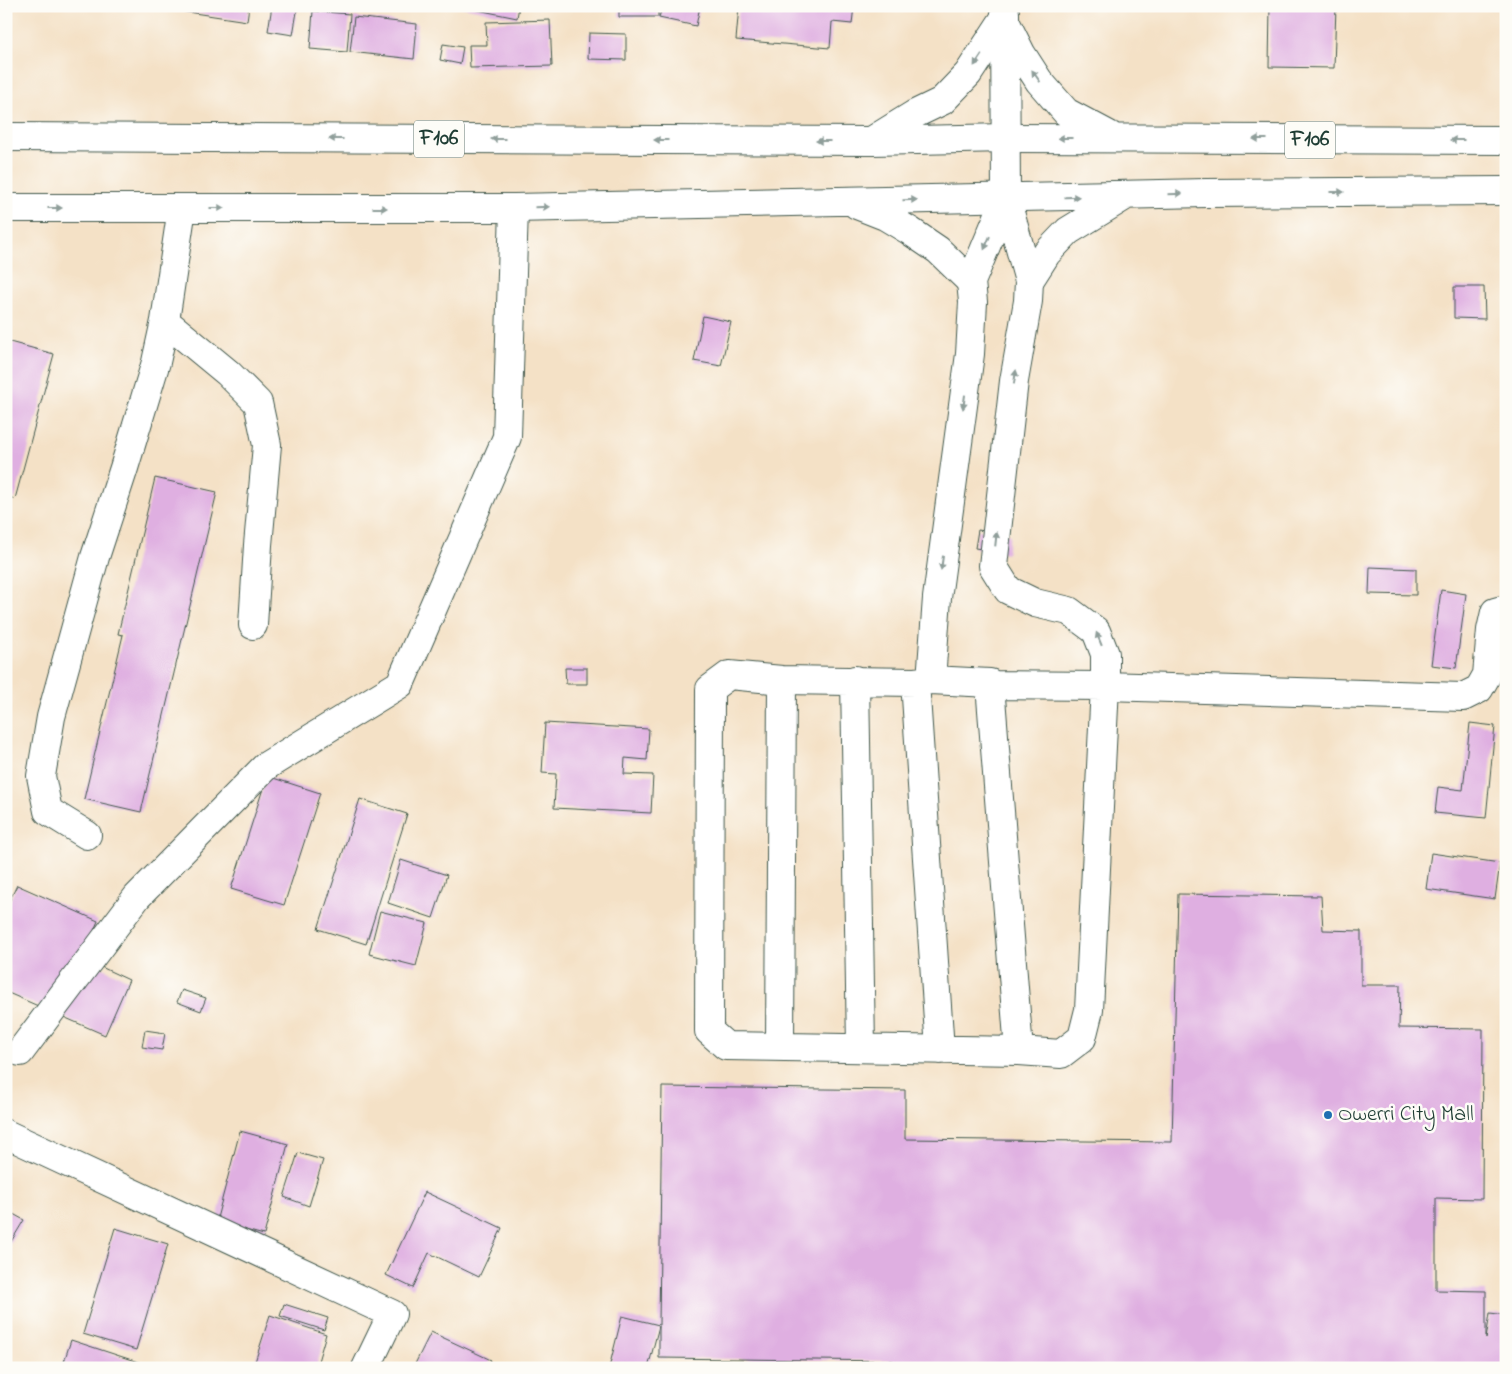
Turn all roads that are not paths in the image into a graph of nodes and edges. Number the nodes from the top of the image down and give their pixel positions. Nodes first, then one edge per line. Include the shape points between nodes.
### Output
1 (1005, 13) edge
2 (6, 137) edge
3 (1005, 138) junction
4 (1114, 138) junction
5 (1506, 140) edge
6 (872, 141) junction
7 (1506, 191) edge
8 (1126, 195) junction
9 (1006, 198) junction
10 (844, 200) junction
11 (6, 208) edge
12 (182, 208) junction
13 (514, 208) junction
14 (1029, 281) junction
15 (971, 282) junction
16 (165, 321) junction
17 (1506, 608) edge
18 (253, 625) dead end
19 (782, 680) junction
20 (855, 680) junction
21 (923, 681) junction
22 (990, 685) junction
23 (1105, 686) junction
24 (87, 835) dead end
25 (780, 1046) junction
26 (861, 1048) junction
27 (940, 1050) junction
28 (1019, 1051) junction
29 (20, 1052) dead end
30 (6, 1134) edge
31 (366, 1368) edge

1 - 3 main road
4 -> 1 main road via 1066,112 1020,54
1 -> 6 main road via 968,74 942,101
6 -> 2 main road, F106
4 -> 3 main road, F106
3 - 6 main road, F106
3 - 9 main road
5 -> 4 main road, F106
8 -> 7 main road
9 -> 8 main road
8 - 14 main road via 1068,231 1047,252
10 -> 9 main road
9 - 14 main road
9 -> 15 main road
13 -> 10 main road
10 - 15 main road via 885,216 910,231 938,250
11 -> 12 main road
12 -> 13 main road
12 - 16 main road
13 - 29 main road via 507,437 400,684 266,766 137,897
23 -> 14 main road via 1105,654 1096,631 1069,612 1035,603 1008,590 993,566
15 -> 21 main road via 970,354
16 - 18 main road via 228,373 258,403 267,445
16 - 24 main road via 156,362 51,717 41,776 48,811
17 - 23 main road via 1495,612 1487,675 1479,689 1463,697
19 - 20 main road
19 - 25 main road
19 - 25 main road via 729,675 710,689 709,1031 726,1046
20 - 21 main road
20 - 26 main road
21 - 22 main road
21 - 27 main road
22 - 23 main road
22 - 28 main road
23 - 28 main road via 1089,1010 1082,1038 1061,1054
25 - 26 main road
26 - 27 main road
27 - 28 main road
30 - 31 main road via 392,1314

